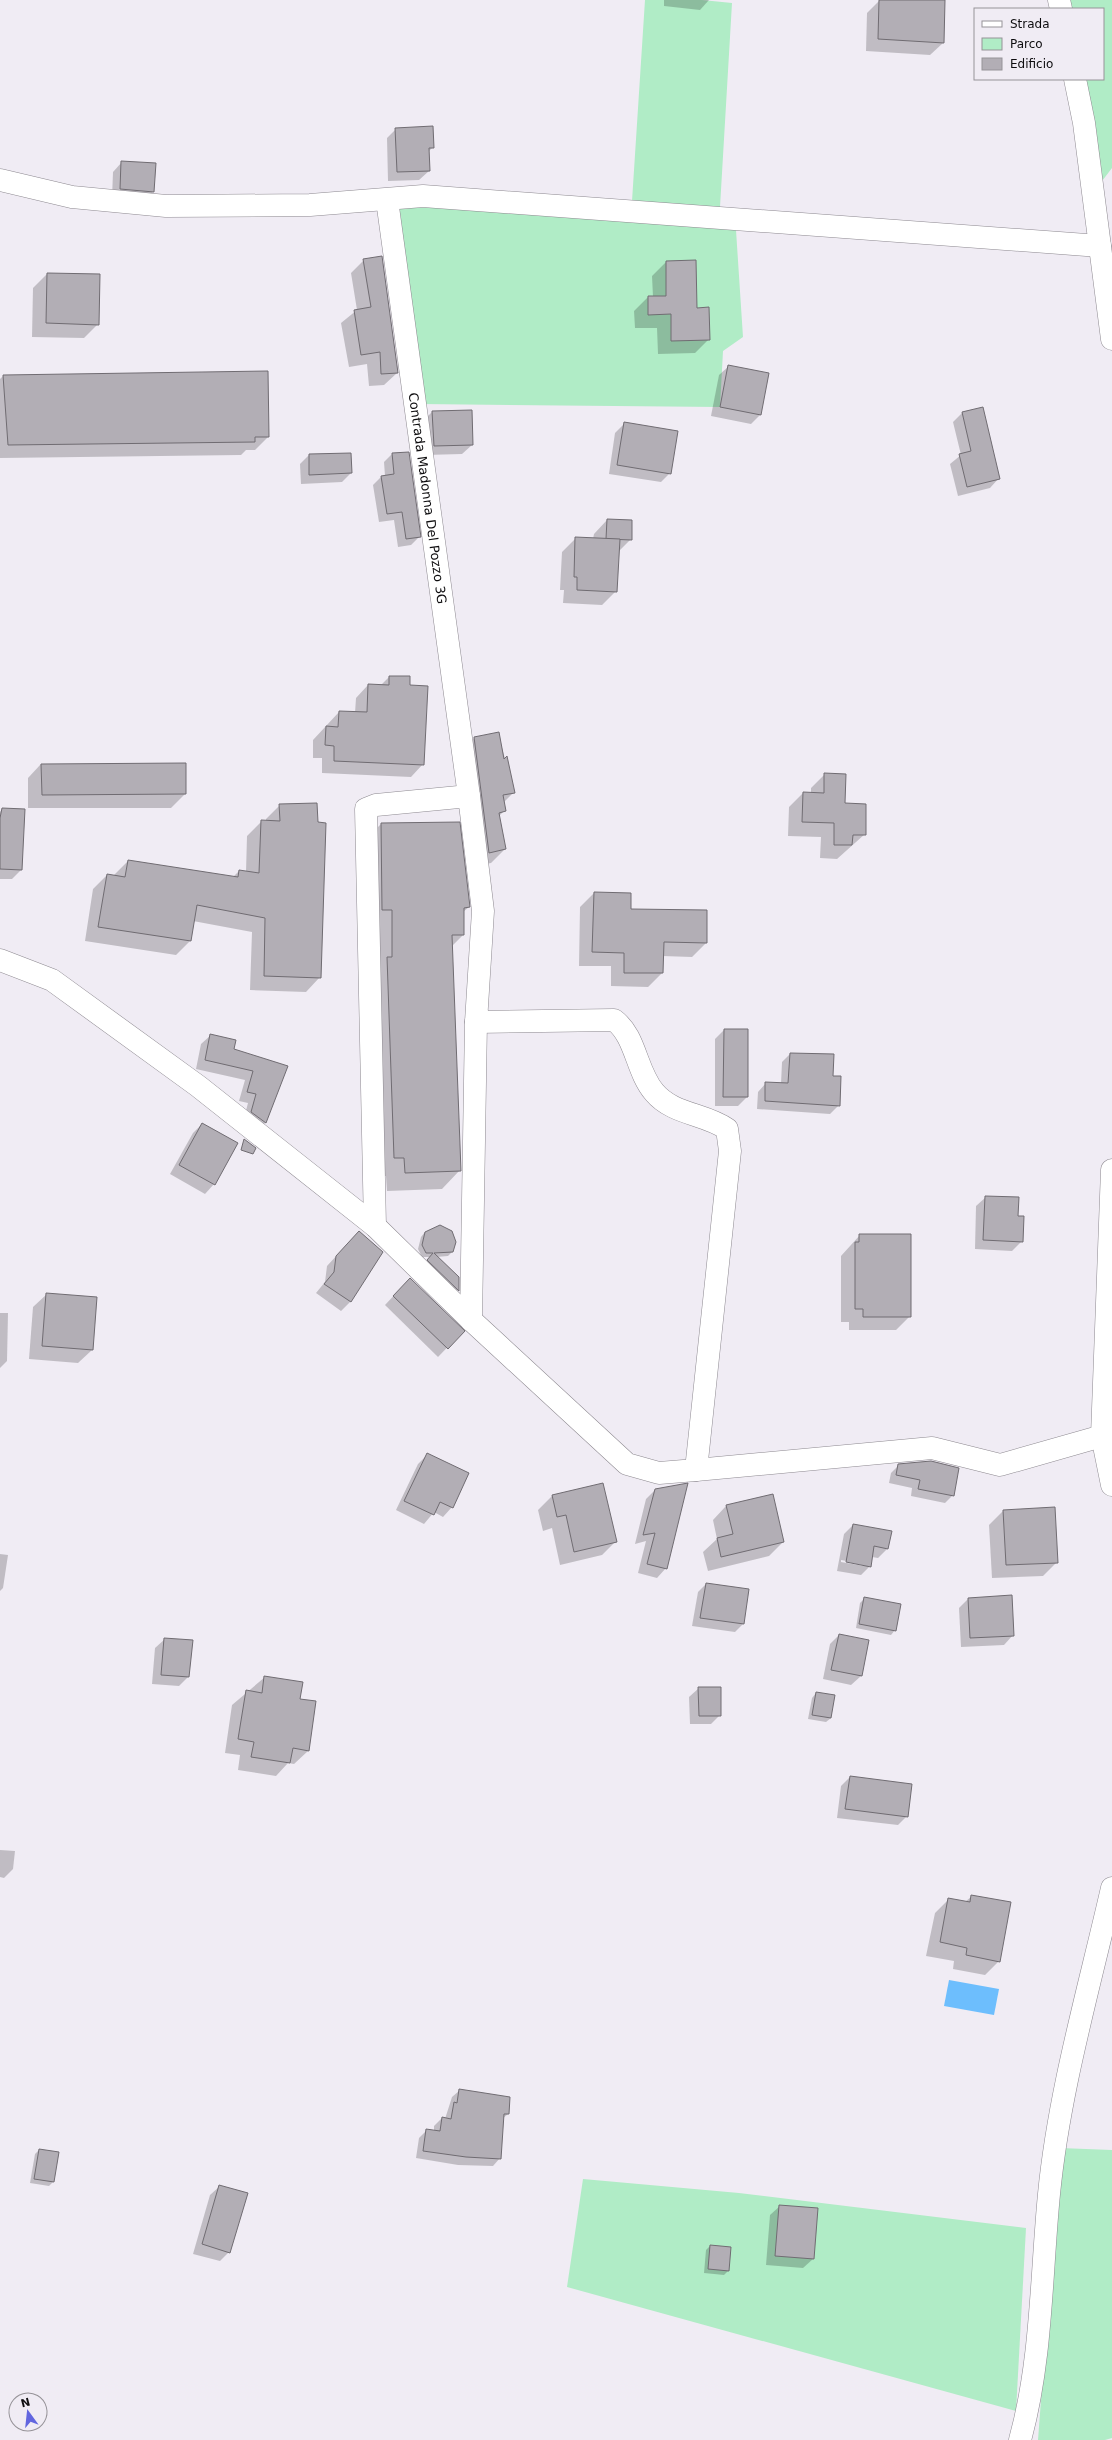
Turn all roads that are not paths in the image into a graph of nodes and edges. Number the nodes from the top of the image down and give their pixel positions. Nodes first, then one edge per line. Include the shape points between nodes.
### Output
1 (1075, 80) edge
2 (0, 180) edge
3 (387, 200) junction
4 (1100, 246) junction
5 (1112, 323) edge
6 (1112, 339) edge
7 (469, 796) junction
8 (0, 960) edge
9 (476, 1022) junction
10 (1112, 1170) edge
11 (375, 1226) junction
12 (471, 1320) junction
13 (1102, 1436) junction
14 (696, 1470) junction
15 (1112, 1486) edge
16 (1112, 1888) edge
17 (1020, 2440) edge

1 - 4 street via 1084,123
2 - 3 street via 72,197 166,206 310,205
3 - 4 street via 423,196
3 - 7 street, Contrada Madonna Del Pozzo 3G
4 - 5 street
5 - 6 street
7 - 9 street, Contrada Madonna Del Pozzo 3G via 483,911
7 - 11 street via 376,805 366,809
8 - 11 street via 52,980 198,1086
9 - 12 street, Contrada Madonna Del Pozzo 3G
9 - 14 street via 614,1020 624,1027 640,1070 654,1092 674,1109 719,1123 727,1129 730,1151
10 - 13 street
11 - 12 street
12 - 14 street via 627,1464 659,1473
13 - 14 street via 1000,1465 932,1448
13 - 15 street
16 - 17 street via 1062,2103 1049,2193 1043,2297 1028,2410

